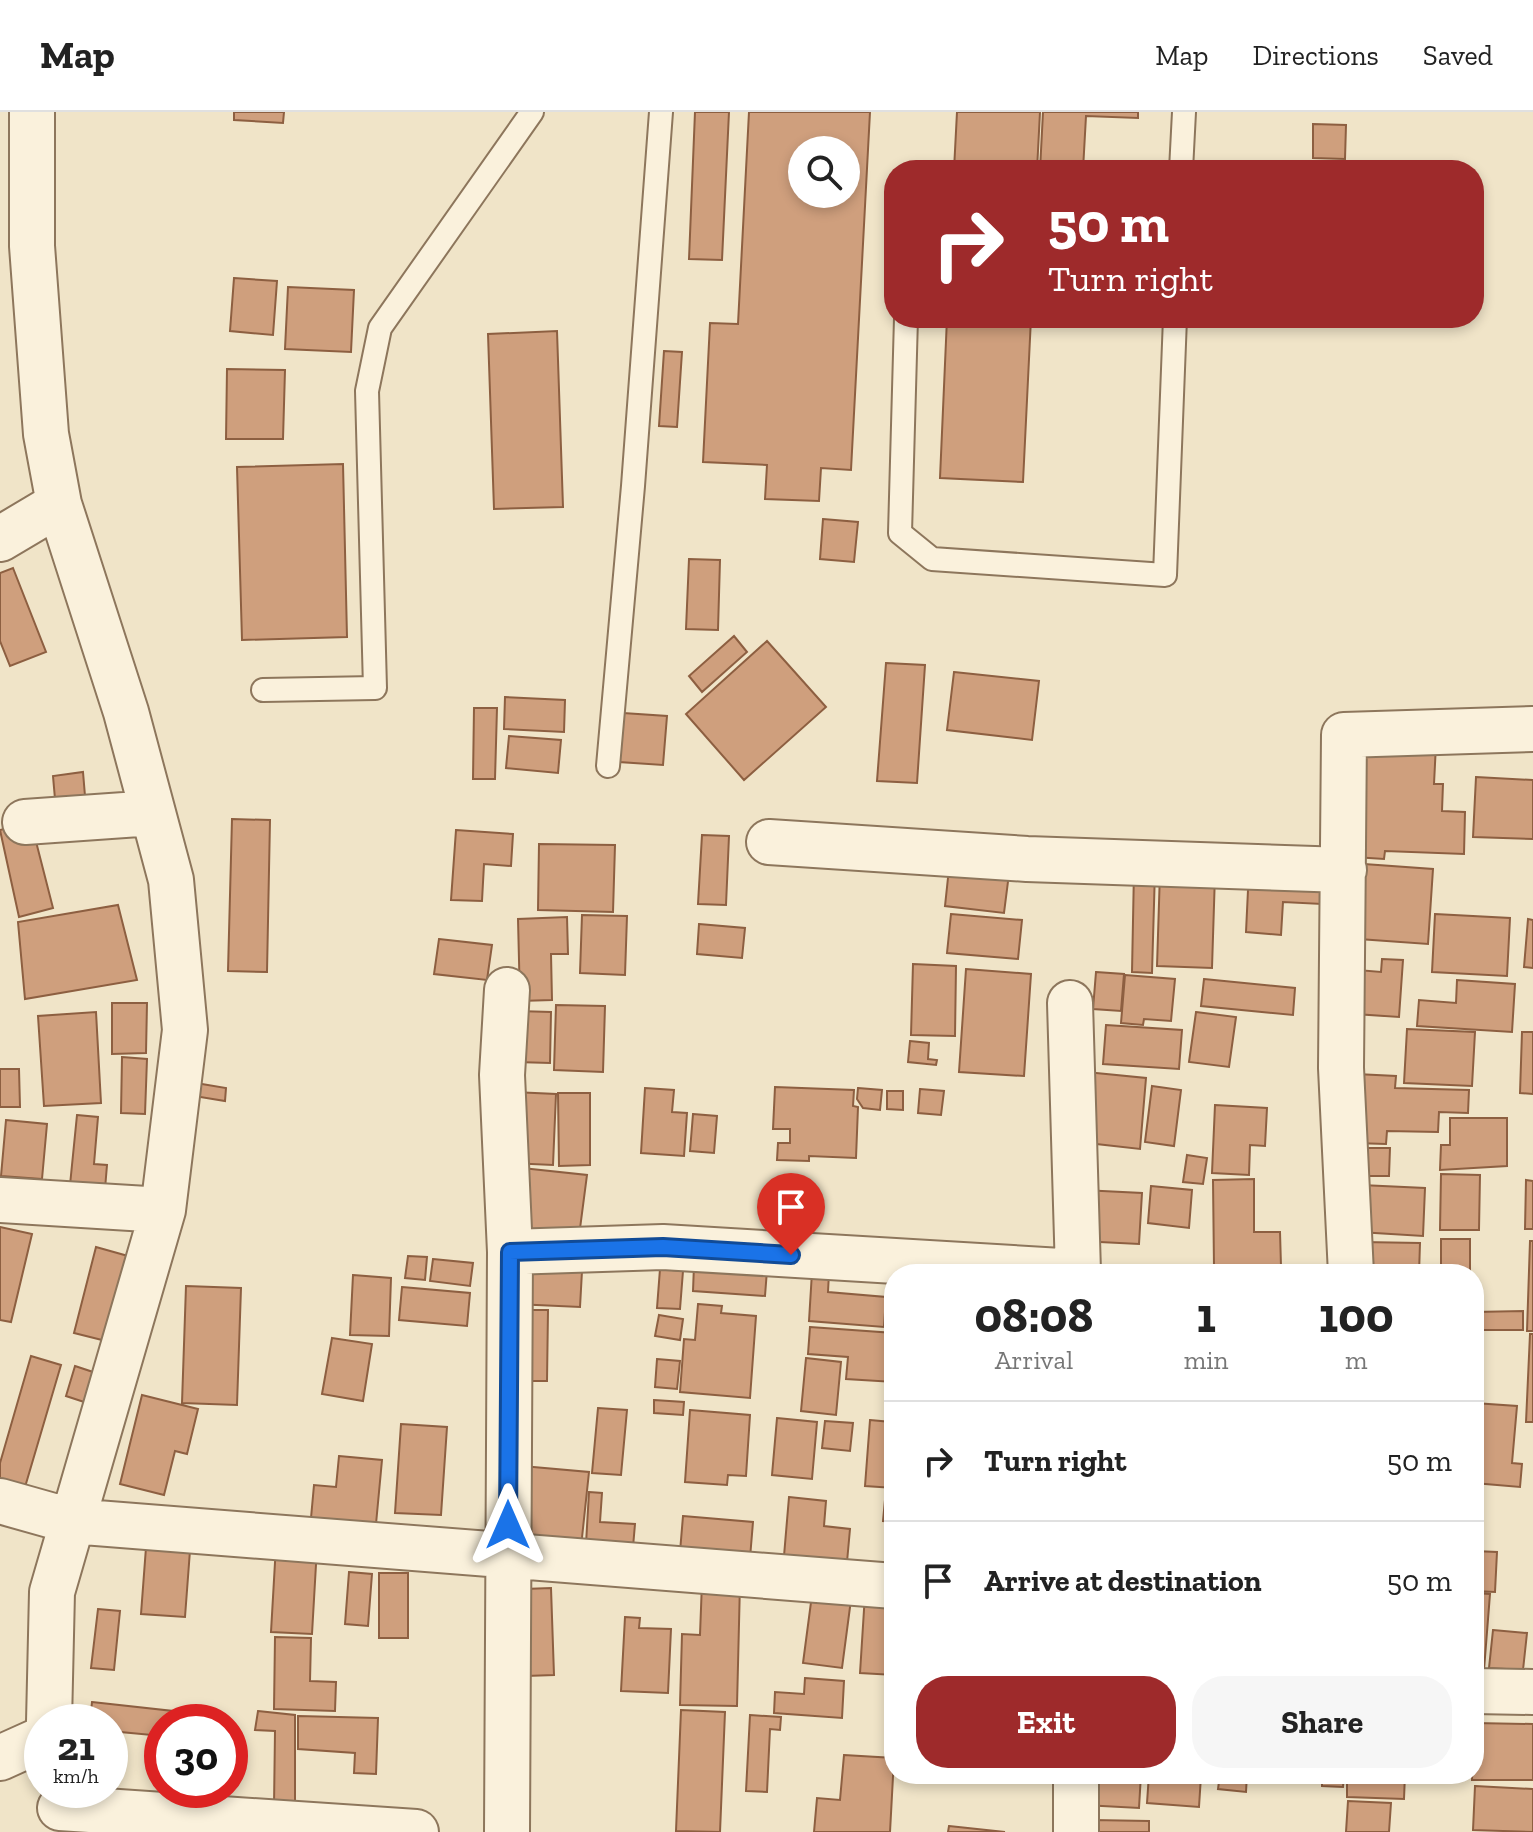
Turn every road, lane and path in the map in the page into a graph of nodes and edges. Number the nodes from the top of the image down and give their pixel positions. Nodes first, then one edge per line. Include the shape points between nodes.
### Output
1 (32, 112) edge
2 (532, 112) edge
3 (661, 112) edge
4 (1184, 112) edge
5 (1182, 160) edge
6 (906, 328) edge
7 (1175, 328) edge
8 (59, 504) junction
9 (0, 539) edge
10 (263, 690) dead end
11 (1533, 729) edge
12 (608, 766) dead end
13 (153, 813) junction
14 (25, 822) dead end
15 (769, 842) dead end
16 (1344, 870) junction
17 (507, 990) dead end
18 (1070, 1003) dead end
19 (0, 1200) edge
20 (163, 1210) junction
21 (510, 1252) junction
22 (942, 1264) edge
23 (1088, 1264) edge
24 (1351, 1264) edge
25 (0, 1501) edge
26 (71, 1521) junction
27 (508, 1556) junction
28 (884, 1585) edge
29 (1484, 1691) edge
30 (1533, 1692) edge
31 (49, 1704) edge
32 (24, 1747) edge
33 (0, 1758) edge
34 (1076, 1784) edge
35 (61, 1810) edge
36 (416, 1832) edge
37 (507, 1832) edge
38 (1076, 1832) edge

1 - 8 street via 32,246 46,434
2 - 10 lane via 380,328 367,391 375,688
3 - 12 lane
4 - 5 lane
6 - 7 lane via 900,533 932,559 1165,575
8 - 9 street
8 - 13 street
11 - 16 street via 1344,735
13 - 14 street
13 - 20 street via 171,880 185,1030
15 - 16 street via 1027,859
16 - 24 street via 1341,1068
17 - 21 street via 502,1075
18 - 23 street
19 - 20 street
20 - 26 street
21 - 22 street via 663,1247
21 - 27 street
25 - 26 street
26 - 27 street
26 - 31 street via 52,1592
27 - 28 street
27 - 37 street
29 - 30 street
32 - 33 street
34 - 38 street
35 - 36 street

